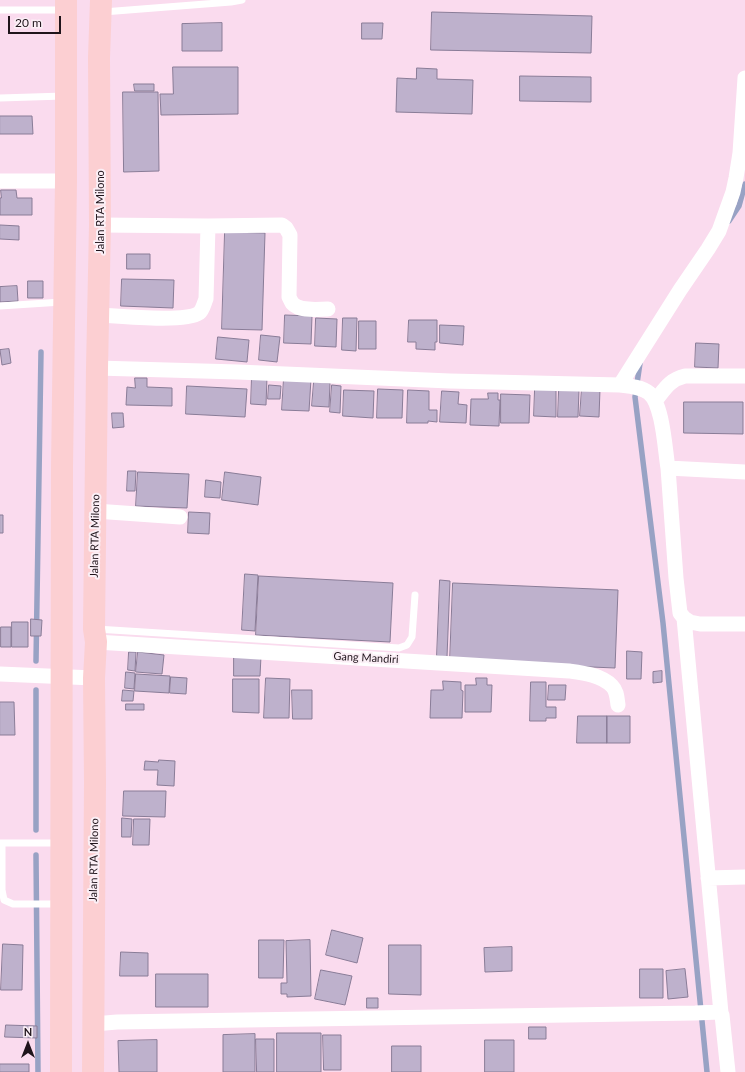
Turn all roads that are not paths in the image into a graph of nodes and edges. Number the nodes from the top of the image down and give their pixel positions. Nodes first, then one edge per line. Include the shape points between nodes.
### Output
1 (242, 0) edge
2 (66, 5) edge
3 (101, 6) edge
4 (0, 10) edge
5 (66, 35) junction
6 (100, 35) junction
7 (745, 78) edge
8 (65, 96) junction
9 (0, 98) edge
10 (742, 164) edge
11 (0, 181) edge
12 (66, 181) junction
13 (100, 225) junction
14 (208, 226) junction
15 (64, 302) junction
16 (0, 306) edge
17 (328, 309) dead end
18 (99, 315) junction
19 (97, 368) junction
20 (745, 376) edge
21 (638, 391) junction
22 (668, 468) junction
23 (745, 472) edge
24 (95, 511) junction
25 (180, 517) dead end
26 (415, 595) dead end
27 (684, 618) junction
28 (745, 624) edge
29 (95, 636) junction
30 (0, 674) edge
31 (62, 676) junction
32 (94, 678) junction
33 (618, 704) dead end
34 (1, 843) edge
35 (61, 843) junction
36 (745, 877) edge
37 (708, 878) junction
38 (61, 904) junction
39 (708, 1013) junction
40 (94, 1024) junction
41 (61, 1072) edge
42 (93, 1072) edge
43 (728, 1072) edge

1 - 3 lane via 224,3
2 - 4 lane
2 - 5 highway
3 - 6 highway, Jalan RTA Milono
5 - 6 highway
5 - 8 highway
6 - 13 highway, Jalan RTA Milono
7 - 10 street via 740,153
8 - 9 lane
8 - 12 highway
10 - 21 street via 719,231 676,296
11 - 12 street
12 - 15 highway
13 - 14 street
13 - 18 highway, Jalan RTA Milono
14 - 17 street via 282,225 290,235 289,297 292,303 310,309
14 - 18 street via 206,299 199,313 165,319
15 - 16 lane
15 - 31 highway
18 - 19 highway, Jalan RTA Milono
19 - 21 street via 450,381
19 - 24 highway, Jalan RTA Milono
20 - 21 street via 685,376
21 - 22 street via 661,419
22 - 23 street
22 - 27 street via 678,599 680,614
24 - 25 street
24 - 29 highway, Jalan RTA Milono
26 - 29 lane via 412,637 407,645 398,648
27 - 28 street via 700,624
27 - 37 street
29 - 32 highway, Jalan RTA Milono
29 - 33 street, Gang Mandiri via 570,670 588,674 613,687
30 - 31 street
31 - 32 street
31 - 35 highway
32 - 40 highway, Jalan RTA Milono
34 - 35 lane
34 - 38 lane via 4,900 13,904
35 - 38 highway
36 - 37 street
37 - 39 street
38 - 41 highway
39 - 40 street
39 - 43 street via 722,1015
40 - 42 highway, Jalan RTA Milono

